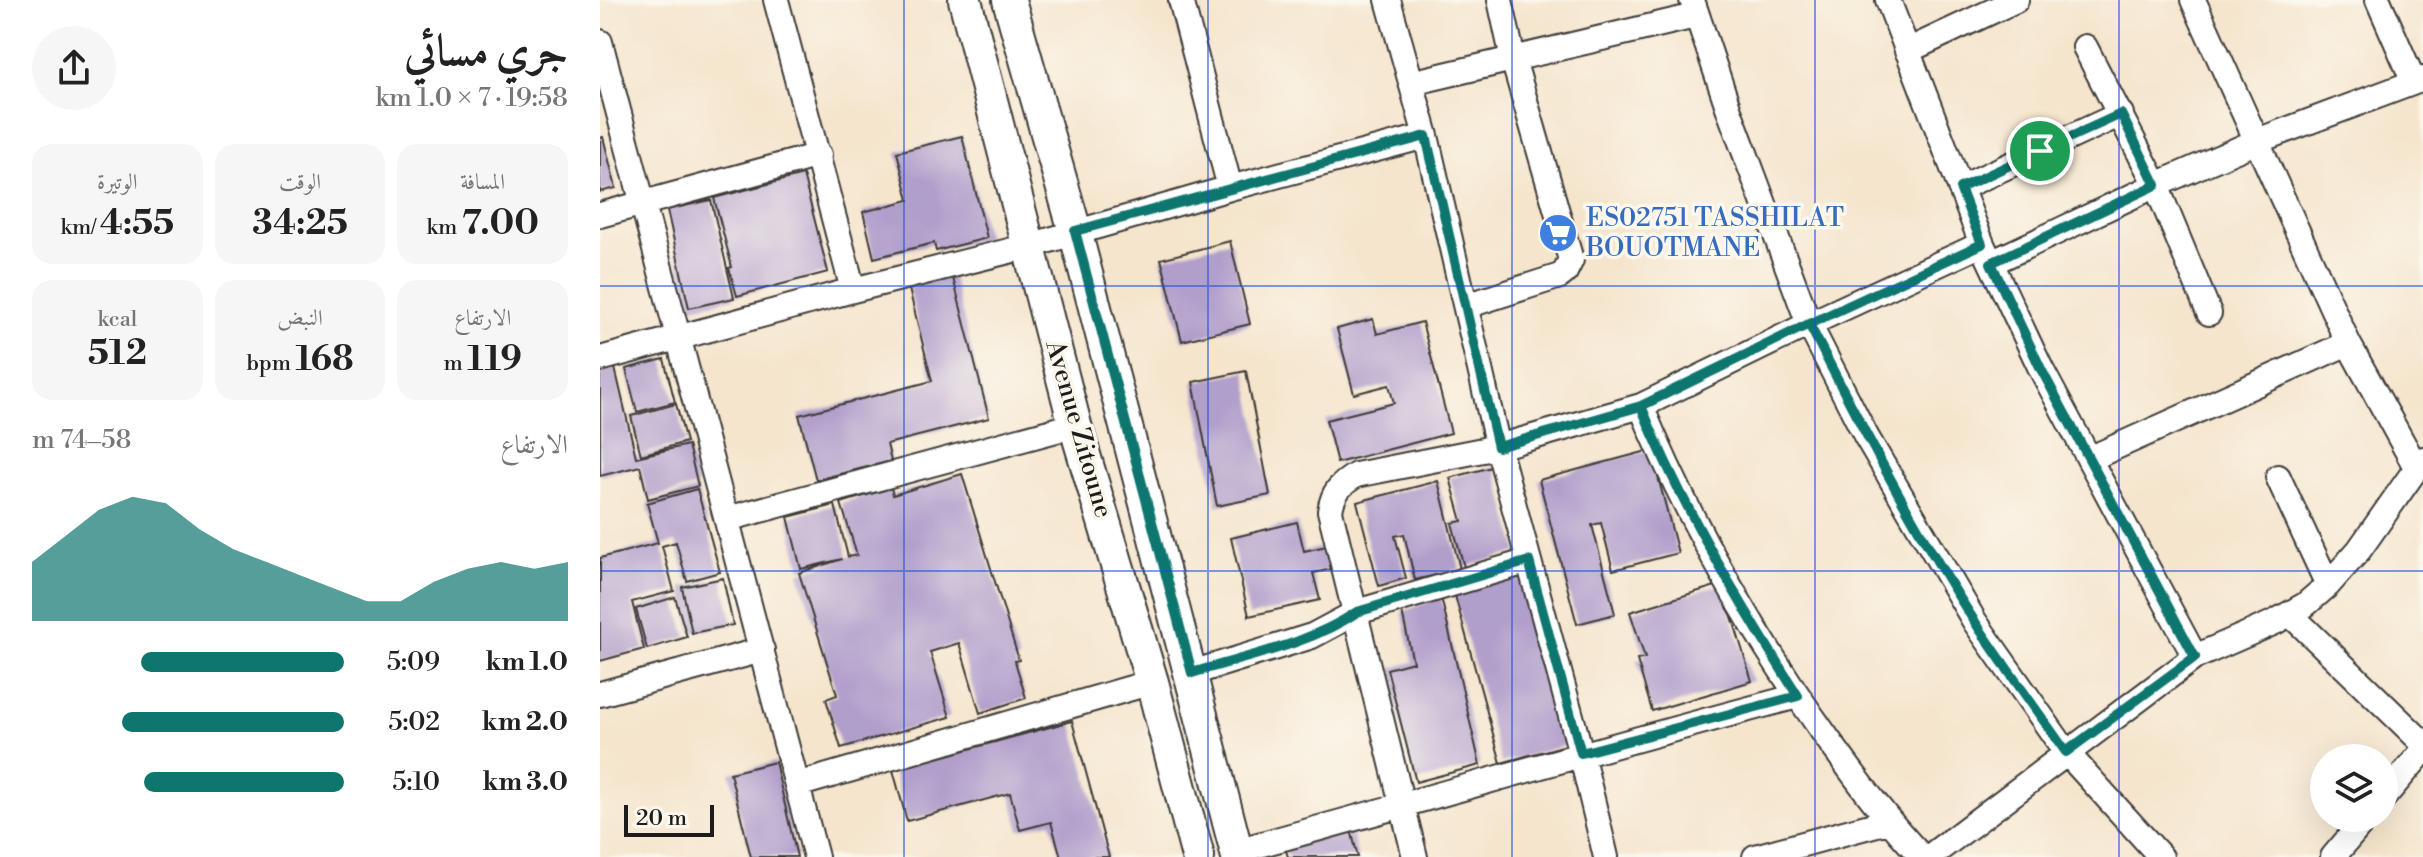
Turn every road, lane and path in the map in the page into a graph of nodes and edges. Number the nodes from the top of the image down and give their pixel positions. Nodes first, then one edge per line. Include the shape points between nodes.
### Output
1 (776, 0) edge
2 (965, 0) edge
3 (1009, 0) edge
4 (1181, 0) edge
5 (1388, 0) edge
6 (1500, 0) edge
7 (1888, 0) edge
8 (2016, 0) edge
9 (2193, 0) edge
10 (2378, 0) edge
11 (1693, 8) edge
12 (600, 42) edge
13 (2085, 47) dead end
14 (1907, 51) junction
15 (1513, 59) junction
16 (2419, 80) edge
17 (1411, 83) junction
18 (2121, 114) junction
19 (1426, 136) junction
20 (2257, 141) junction
21 (819, 155) junction
22 (2156, 185) junction
23 (1230, 188) junction
24 (1960, 188) junction
25 (643, 204) junction
26 (600, 215) edge
27 (1075, 231) junction
28 (1029, 246) junction
29 (1986, 254) junction
30 (853, 290) junction
31 (1466, 306) junction
32 (2209, 313) dead end
33 (1809, 324) junction
34 (678, 337) junction
35 (2348, 343) junction
36 (600, 359) edge
37 (1641, 406) junction
38 (1075, 425) junction
39 (1498, 447) junction
40 (2089, 459) junction
41 (2420, 464) edge
42 (2278, 477) dead end
43 (727, 519) junction
44 (1529, 561) junction
45 (2328, 585) junction
46 (1357, 612) junction
47 (2290, 614) junction
48 (762, 650) junction
49 (2195, 657) junction
50 (1192, 673) junction
51 (1152, 682) junction
52 (600, 694) edge
53 (1798, 696) junction
54 (2423, 743) edge
55 (2423, 751) edge
56 (2066, 752) junction
57 (1581, 753) junction
58 (2398, 780) edge
59 (797, 785) junction
60 (1401, 806) junction
61 (1888, 821) junction
62 (2354, 832) edge
63 (1237, 854) edge
64 (816, 857) edge
65 (1198, 857) edge
66 (1415, 857) edge
67 (1606, 857) edge
68 (1755, 857) edge
69 (1922, 857) edge
70 (1929, 857) edge
71 (2161, 857) edge
72 (2333, 857) edge

1 - 21 street
2 - 28 main road, Avenue Zitoune
3 - 27 main road, Avenue Zitoune
4 - 23 street
5 - 17 street
6 - 15 street
7 - 14 street
8 - 14 street
9 - 20 street
10 - 16 street
11 - 15 street
11 - 33 street
12 - 25 street
13 - 18 street
14 - 24 street
15 - 17 street
15 - 31 street via 1570,266 1560,276
16 - 20 street
17 - 19 street
18 - 22 street
18 - 24 street
19 - 23 street
19 - 31 street
20 - 22 street
20 - 35 street
21 - 25 street
21 - 30 street
22 - 29 street
22 - 32 street
23 - 27 street
24 - 29 street
25 - 26 street
25 - 34 street
27 - 28 street
27 - 50 main road, Avenue Zitoune
28 - 30 street
28 - 38 main road, Avenue Zitoune
29 - 33 street
29 - 40 street
30 - 34 street
31 - 39 street
33 - 37 street
33 - 56 street via 1937,559
34 - 36 street
34 - 43 street
35 - 40 street
35 - 41 street
37 - 39 street
37 - 53 street via 1701,536
38 - 43 street
38 - 51 main road, Avenue Zitoune
39 - 44 street
39 - 46 street via 1356,475 1341,484 1330,511
40 - 49 street
41 - 45 street
42 - 45 street
43 - 48 street
44 - 46 street
44 - 57 street
45 - 47 street
46 - 50 street via 1312,636
46 - 60 street
47 - 49 street
47 - 54 street
48 - 52 street
48 - 59 street
49 - 56 street
50 - 63 main road, Avenue Zitoune
51 - 59 street
51 - 65 main road, Avenue Zitoune
53 - 57 street
53 - 61 street
55 - 58 street
56 - 70 street
56 - 71 street
57 - 60 street
57 - 67 street
59 - 64 street
60 - 63 street
60 - 66 street
61 - 68 street
61 - 69 street
62 - 72 street

